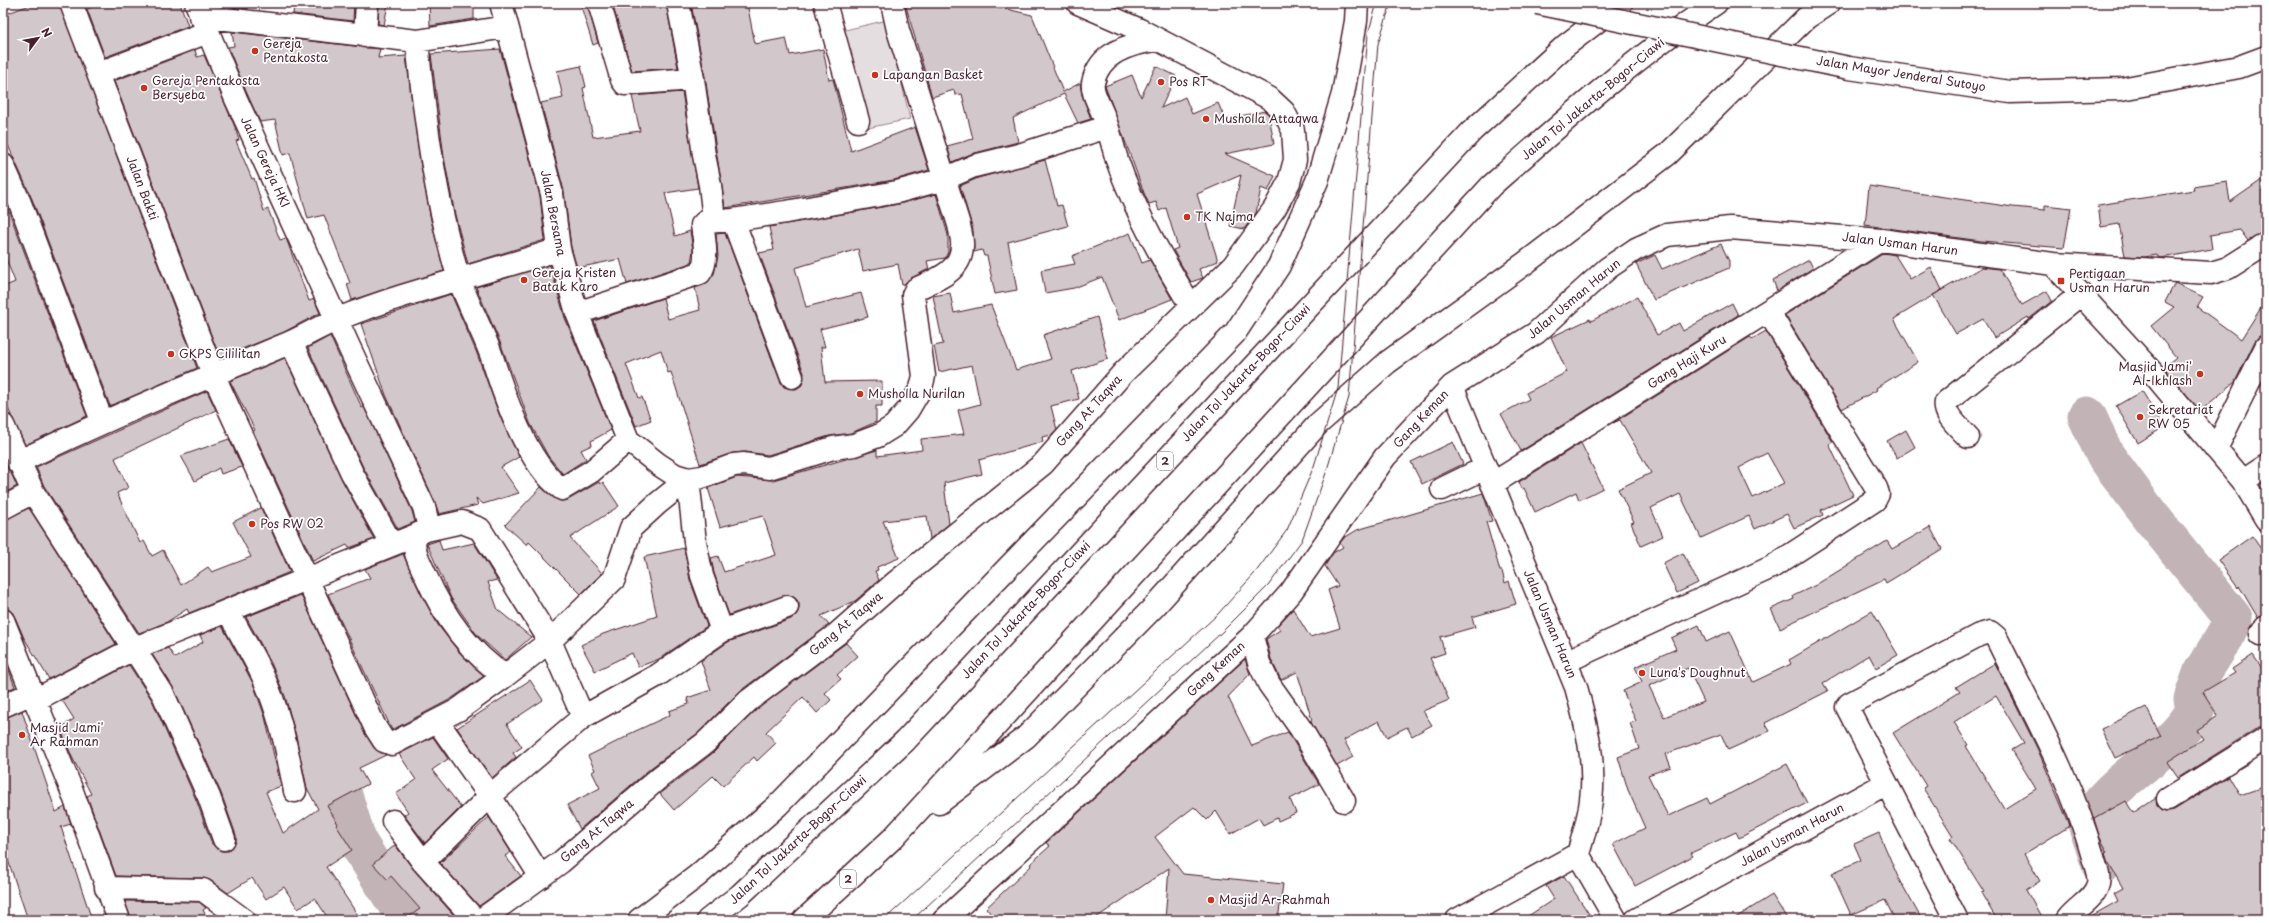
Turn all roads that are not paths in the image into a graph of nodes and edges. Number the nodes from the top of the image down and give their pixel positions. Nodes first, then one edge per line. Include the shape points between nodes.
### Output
1 (71, 3) edge
2 (367, 3) edge
3 (501, 3) edge
4 (599, 3) edge
5 (678, 3) edge
6 (825, 3) edge
7 (892, 3) edge
8 (1078, 3) edge
9 (1357, 3) edge
10 (1537, 3) edge
11 (1621, 3) edge
12 (1716, 3) edge
13 (1829, 3) edge
14 (201, 17) edge
15 (506, 27) junction
16 (365, 36) junction
17 (1156, 40) junction
18 (417, 41) junction
19 (2266, 57) edge
20 (98, 73) junction
21 (693, 79) junction
22 (858, 121) dead end
23 (1107, 127) junction
24 (3, 165) edge
25 (944, 178) junction
26 (733, 220) junction
27 (711, 222) junction
28 (1881, 240) junction
29 (2266, 244) edge
30 (559, 250) junction
31 (2053, 264) junction
32 (459, 278) junction
33 (2081, 294) junction
34 (1191, 306) junction
35 (1768, 311) junction
36 (577, 313) junction
37 (337, 319) junction
38 (291, 342) junction
39 (2266, 347) edge
40 (213, 374) junction
41 (792, 377) dead end
42 (1452, 386) junction
43 (102, 421) junction
44 (3, 425) edge
45 (1968, 437) dead end
46 (628, 440) junction
47 (2216, 449) junction
48 (18, 462) junction
49 (2266, 466) edge
50 (1489, 476) junction
51 (688, 479) junction
52 (2243, 481) junction
53 (1442, 490) dead end
54 (33, 492) junction
55 (3, 508) edge
56 (2266, 519) edge
57 (420, 533) junction
58 (392, 545) junction
59 (306, 579) junction
60 (787, 607) dead end
61 (229, 612) junction
62 (3, 620) edge
63 (722, 631) junction
64 (1252, 636) junction
65 (550, 641) junction
66 (135, 648) junction
67 (1567, 661) junction
68 (505, 676) junction
69 (34, 696) junction
70 (3, 706) edge
71 (583, 717) junction
72 (437, 721) junction
73 (2266, 738) edge
74 (1885, 784) junction
75 (295, 791) dead end
76 (490, 796) junction
77 (2168, 799) dead end
78 (1344, 801) dead end
79 (393, 821) dead end
80 (893, 838) junction
81 (224, 839) dead end
82 (1578, 854) junction
83 (423, 862) junction
84 (541, 877) junction
85 (106, 888) junction
86 (119, 920) edge
87 (244, 920) edge
88 (475, 920) edge
89 (481, 920) edge
90 (639, 920) edge
91 (708, 920) edge
92 (804, 920) edge
93 (944, 920) edge
94 (1457, 920) edge
95 (1616, 920) edge
96 (1636, 920) edge
97 (1957, 920) edge
98 (2067, 920) edge

1 - 20 main road, Jalan Bakti
2 - 16 main road
3 - 15 main road, Jalan Bersama
4 - 21 main road via 625,84
5 - 21 main road
6 - 22 main road
7 - 25 main road
8 - 17 main road, Gang At Taqwa via 1140,30
9 - 90 main road via 1343,94 1317,181 1279,266 1235,333 777,806 696,876
10 - 19 main road, Jalan Mayor Jenderal Sutoyo, bridge via 1849,68 2010,92 2121,89 2239,67
11 - 91 main road, Jalan Tol Jakarta–Bogor–Ciawi / 2 via 1565,46 1472,131 905,741 740,895
12 - 80 main road, Jalan Tol Jakarta–Bogor–Ciawi / 2 via 1678,28 1581,106 1490,186
13 - 80 main road via 1806,18 1668,154 1528,261 1388,362 1318,424 1156,605 1026,737
14 - 16 main road
14 - 20 main road
14 - 37 main road, Jalan Gereja HKI
15 - 18 main road
15 - 30 main road, Jalan Bersama via 552,194
16 - 18 main road
17 - 23 main road via 1115,50 1096,73 1092,87
17 - 34 main road, Gang At Taqwa via 1269,98 1284,112 1294,130 1295,160 1275,208 1233,266
18 - 32 main road via 430,153
20 - 40 main road, Jalan Bakti
21 - 27 main road via 710,185 713,211
23 - 25 main road via 1019,155 974,166
23 - 34 main road via 1117,161 1150,238
24 - 43 main road via 20,203
25 - 26 main road via 852,202
25 - 51 main road via 959,224 962,247 953,268 946,276 916,289 913,295 924,376 922,388 908,410 888,430 854,445 833,448 769,468 734,465 702,477
26 - 27 main road
26 - 41 main road
27 - 36 main road via 702,225 704,267 700,273
28 - 31 main road, Jalan Usman Harun
28 - 35 main road, Gang Haji Kuru
28 - 42 main road, Jalan Usman Harun via 1730,228 1667,235 1636,249 1608,268 1536,333
29 - 31 main road, Jalan Usman Harun via 2228,268 2211,273
30 - 32 main road via 497,270
30 - 36 main road, Jalan Bersama
31 - 33 main road
32 - 37 main road
32 - 46 main road via 491,356 508,408 535,457 559,487 566,488 592,471
33 - 45 main road via 1946,402 1948,415
33 - 47 main road via 2152,372
34 - 84 main road, Gang At Taqwa via 1123,373 1043,464 896,582 837,634 748,701 704,743
35 - 50 main road, Gang Haji Kuru
35 - 67 main road via 1876,488 1878,494 1875,500 1772,567
36 - 46 main road, Jalan Bersama
37 - 38 main road
37 - 57 main road, Jalan Gereja HKI via 424,506 428,524
38 - 40 main road
38 - 58 main road via 352,473
39 - 47 main road
40 - 43 main road
40 - 59 main road, Jalan Bakti
42 - 50 main road, Jalan Usman Harun
42 - 64 main road, Gang Keman via 1385,457 1290,592
43 - 48 main road
44 - 48 main road
46 - 51 main road, Jalan Bersama via 658,464 675,475
47 - 52 main road
48 - 54 main road
49 - 52 main road
50 - 53 main road, Gang Haji Kuru
50 - 67 main road, Jalan Usman Harun
51 - 63 main road via 695,542 702,576
51 - 65 main road, Jalan Bakti via 631,528 614,579
52 - 56 main road
54 - 55 main road
54 - 66 main road
57 - 58 main road
57 - 65 main road via 462,522 480,528
57 - 68 main road via 413,546 437,600 456,630 488,665
58 - 59 main road
59 - 61 main road
59 - 72 main road, Jalan Bakti via 372,722 384,741 392,744
60 - 63 main road
61 - 66 main road
61 - 75 main road via 270,692 283,730
62 - 69 main road
63 - 71 main road via 658,675
64 - 78 main road via 1259,663 1269,684 1301,729
64 - 93 main road, Gang Keman
65 - 68 main road, Jalan Bakti
65 - 71 main road
66 - 69 main road
66 - 81 main road via 163,694 191,754
67 - 82 main road, Jalan Usman Harun via 1586,723 1592,753 1591,800
68 - 72 main road, Jalan Bakti via 458,710
69 - 70 main road
69 - 85 main road
71 - 76 main road
72 - 76 main road
73 - 77 main road
74 - 96 main road, Jalan Usman Harun
74 - 97 main road
74 - 98 main road via 1848,712 1849,704 1979,635 1992,633 2071,790 2093,858 2098,882 2095,893 2072,912
76 - 83 main road
76 - 84 main road
79 - 83 main road
80 - 92 main road, Jalan Tol Jakarta–Bogor–Ciawi / 2
82 - 94 main road
82 - 95 main road
83 - 88 main road
84 - 89 main road, Gang At Taqwa
85 - 86 main road
85 - 87 main road via 203,890

